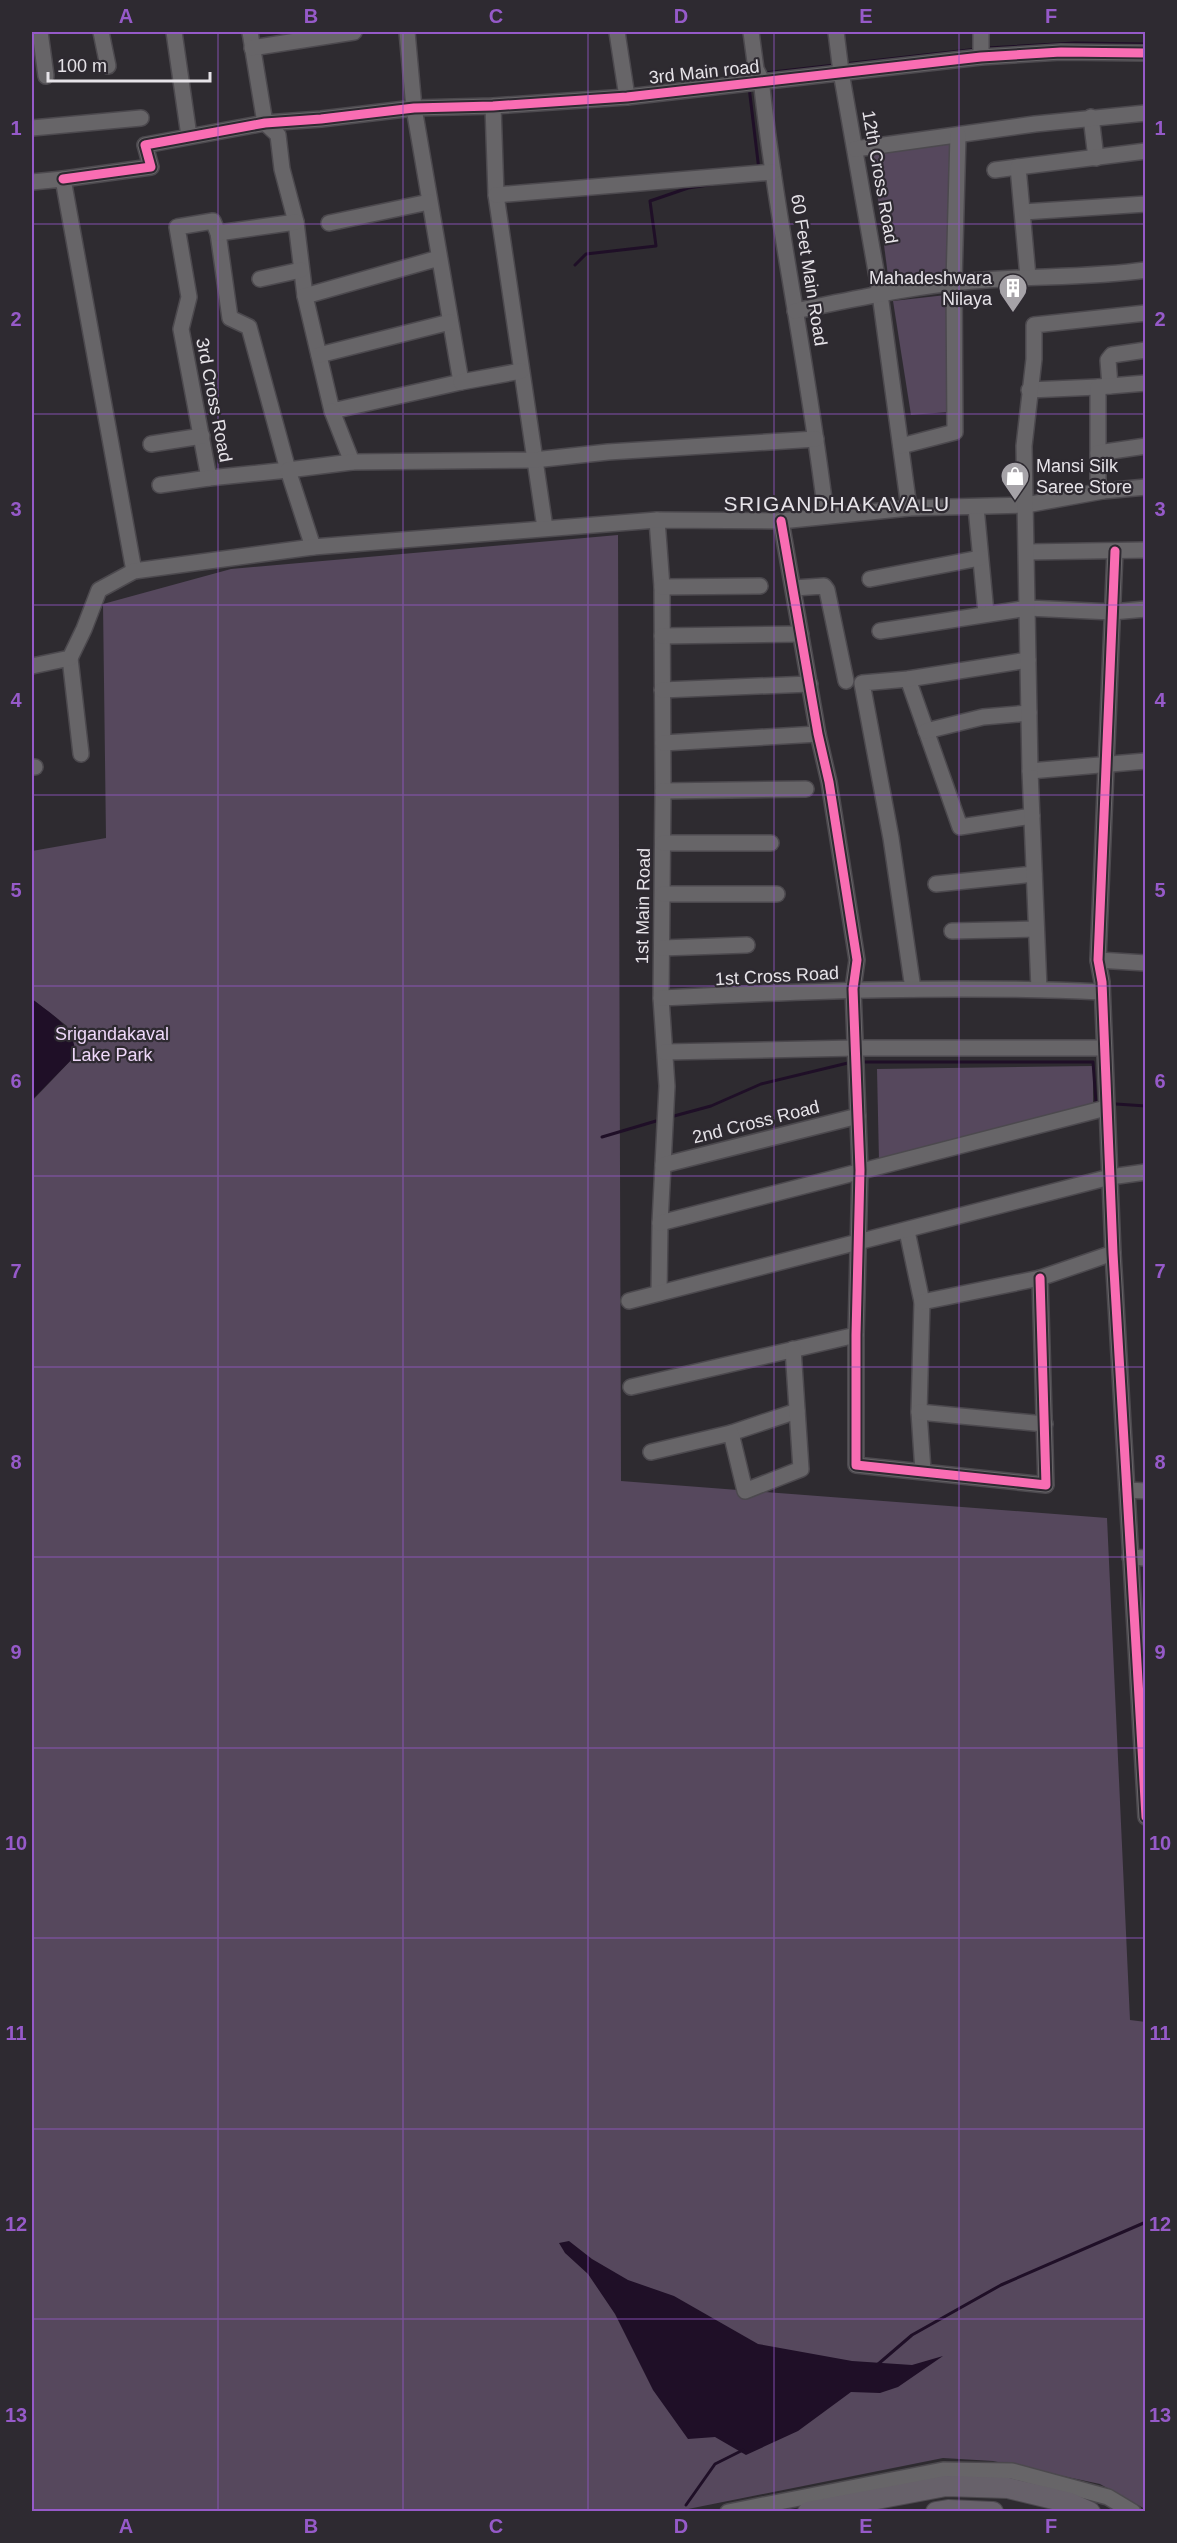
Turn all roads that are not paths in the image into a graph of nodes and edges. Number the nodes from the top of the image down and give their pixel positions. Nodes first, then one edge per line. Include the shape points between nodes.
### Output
1 (40, 32) edge
2 (101, 32) edge
3 (174, 32) edge
4 (250, 32) edge
5 (354, 32) edge
6 (407, 32) edge
7 (617, 32) edge
8 (751, 32) edge
9 (836, 32) edge
10 (981, 46) edge
11 (252, 48) junction
12 (1146, 53) edge
13 (108, 66) dead end
14 (841, 72) junction
15 (46, 76) dead end
16 (755, 80) junction
17 (627, 97) junction
18 (493, 106) junction
19 (414, 108) junction
20 (1146, 113) edge
21 (141, 117) dead end
22 (1091, 117) junction
23 (265, 123) junction
24 (32, 128) edge
25 (958, 135) junction
26 (189, 136) junction
27 (855, 149) junction
28 (1146, 151) edge
29 (1096, 158) junction
30 (1018, 167) junction
31 (995, 170) dead end
32 (764, 173) junction
33 (63, 179) junction
34 (32, 182) edge
35 (496, 195) junction
36 (429, 202) junction
37 (1146, 204) edge
38 (1023, 212) junction
39 (296, 222) junction
40 (329, 223) dead end
41 (218, 233) junction
42 (439, 258) junction
43 (302, 270) junction
44 (1146, 270) edge
45 (1028, 278) junction
46 (260, 279) dead end
47 (954, 282) junction
48 (880, 294) junction
49 (305, 296) junction
50 (795, 311) junction
51 (1146, 313) edge
52 (450, 322) junction
53 (1146, 350) edge
54 (319, 355) junction
55 (522, 371) junction
56 (461, 382) junction
57 (1146, 382) edge
58 (1104, 386) junction
59 (1029, 390) junction
60 (332, 411) junction
61 (202, 436) junction
62 (816, 440) junction
63 (151, 444) dead end
64 (901, 446) junction
65 (1146, 446) edge
66 (1098, 453) junction
67 (534, 460) junction
68 (351, 462) junction
69 (288, 470) junction
70 (209, 478) junction
71 (160, 485) dead end
72 (1146, 488) edge
73 (1103, 491) junction
74 (1026, 505) junction
75 (976, 507) junction
76 (909, 508) junction
77 (826, 516) junction
78 (657, 520) junction
79 (781, 521) junction
80 (545, 528) junction
81 (313, 547) junction
82 (1146, 550) edge
83 (1115, 551) junction
84 (1027, 552) junction
85 (980, 558) junction
86 (134, 572) junction
87 (870, 579) dead end
88 (760, 586) dead end
89 (662, 587) junction
90 (794, 588) junction
91 (1028, 608) junction
92 (1146, 609) edge
93 (1112, 612) junction
94 (986, 613) junction
95 (880, 631) dead end
96 (801, 634) junction
97 (662, 636) junction
98 (70, 658) junction
99 (1028, 660) junction
100 (32, 666) edge
101 (908, 679) junction
102 (846, 681) dead end
103 (810, 684) junction
104 (662, 690) junction
105 (1029, 712) junction
106 (926, 730) junction
107 (818, 734) junction
108 (663, 743) junction
109 (81, 754) dead end
110 (1146, 760) edge
111 (1106, 763) junction
112 (1030, 771) junction
113 (806, 789) dead end
114 (663, 792) junction
115 (1032, 816) junction
116 (663, 843) junction
117 (771, 843) dead end
118 (1034, 874) junction
119 (936, 884) dead end
120 (663, 894) junction
121 (777, 894) dead end
122 (1036, 928) junction
123 (952, 931) dead end
124 (747, 945) dead end
125 (662, 948) junction
126 (1098, 960) junction
127 (1146, 963) edge
128 (854, 989) junction
129 (913, 989) junction
130 (1039, 989) junction
131 (1101, 992) junction
132 (661, 998) junction
133 (856, 1048) junction
134 (1103, 1048) junction
135 (665, 1052) junction
136 (1106, 1108) junction
137 (858, 1116) junction
138 (663, 1165) junction
139 (860, 1170) junction
140 (1146, 1172) edge
141 (1110, 1177) junction
142 (660, 1223) junction
143 (907, 1231) junction
144 (859, 1240) junction
145 (1113, 1253) junction
146 (1040, 1278) junction
147 (659, 1293) junction
148 (629, 1301) dead end
149 (922, 1302) junction
150 (856, 1335) junction
151 (793, 1349) junction
152 (631, 1387) dead end
153 (797, 1411) junction
154 (919, 1412) junction
155 (1045, 1424) junction
156 (731, 1433) junction
157 (651, 1452) dead end
158 (923, 1471) junction
159 (1127, 1490) junction
160 (1146, 1491) edge
161 (1138, 1557) edge
162 (1144, 1765) edge
163 (1146, 1817) edge
164 (728, 2511) edge
165 (808, 2511) edge
166 (936, 2511) edge
167 (993, 2511) edge
168 (1090, 2511) edge
169 (1133, 2511) edge

1 - 15 street
2 - 13 street
3 - 26 street
4 - 11 street
5 - 11 street
6 - 19 street
7 - 17 street
8 - 16 street, 60 Feet Main Road
9 - 14 street, 12th Cross Road
10 - 12 street, 3rd Main road
10 - 14 street, 3rd Main road
11 - 23 street
14 - 16 street, 3rd Main road
14 - 27 street, 12th Cross Road
16 - 17 street, 3rd Main road
16 - 32 street, 60 Feet Main Road
17 - 18 street, 3rd Main road
18 - 19 street, 3rd Main road
18 - 35 street
19 - 23 street, 3rd Main road
19 - 36 street
20 - 22 street
21 - 24 street
22 - 25 street
22 - 29 street
23 - 26 street, 3rd Main road
23 - 39 street via 278,135
25 - 27 street
25 - 47 street
26 - 33 street, 3rd Main road via 145,145 151,167
27 - 48 street, 12th Cross Road
28 - 29 street
29 - 30 street
30 - 31 street
30 - 38 street
32 - 35 street
32 - 50 street, 60 Feet Main Road
33 - 34 street
33 - 86 street
35 - 55 street
36 - 40 street
36 - 42 street
37 - 38 street
38 - 45 street
39 - 41 street
39 - 43 street
41 - 61 street, 3rd Cross Road via 213,221 177,227 189,297 181,329
41 - 69 street, 3rd Cross Road via 230,318 249,327
42 - 49 street
42 - 52 street
43 - 46 street
43 - 49 street
44 - 45 street
45 - 47 street
47 - 48 street
47 - 64 street via 955,432
48 - 50 street
48 - 64 street, 12th Cross Road
49 - 54 street
50 - 62 street, 60 Feet Main Road
51 - 59 street via 1034,325
52 - 54 street
52 - 56 street
53 - 58 street via 1112,355
54 - 60 street
55 - 56 street
55 - 67 street
56 - 60 street
57 - 58 street
58 - 59 street
58 - 66 street
59 - 74 street via 1024,446
60 - 68 street
61 - 63 street
61 - 70 street, 3rd Cross Road
62 - 67 street via 729,443
62 - 77 street, 60 Feet Main Road
64 - 76 street, 12th Cross Road
65 - 66 street
66 - 73 street via 1098,483
67 - 68 street
67 - 80 street
68 - 69 street
69 - 70 street, 3rd Cross Road
69 - 81 street
70 - 71 street
72 - 73 street
73 - 74 street
74 - 75 street
74 - 84 street
75 - 76 street
75 - 85 street
76 - 77 street
77 - 79 street
78 - 79 street
78 - 80 street
78 - 89 street, 1st Main Road
79 - 90 street
80 - 81 street
81 - 86 street
82 - 83 street
83 - 84 street
83 - 93 street
84 - 91 street
85 - 87 street
85 - 94 street
86 - 98 street via 99,590
88 - 89 street
89 - 97 street, 1st Main Road
90 - 96 street
90 - 102 street via 817,585 827,590
91 - 93 street
91 - 94 street
91 - 99 street
92 - 93 street
93 - 111 street
94 - 95 street
96 - 97 street
96 - 103 street
97 - 104 street, 1st Main Road
98 - 100 street
98 - 109 street
99 - 101 street
99 - 105 street
101 - 106 street
101 - 129 street via 862,683 891,838
103 - 104 street
103 - 107 street
104 - 108 street, 1st Main Road
105 - 106 street via 982,717
105 - 112 street
106 - 115 street via 960,827
107 - 108 street
107 - 128 street via 856,949
108 - 114 street, 1st Main Road
110 - 111 street
111 - 112 street
111 - 126 street
112 - 115 street
113 - 114 street
114 - 116 street, 1st Main Road
115 - 118 street
116 - 117 street
116 - 120 street, 1st Main Road
118 - 119 street
118 - 122 street
120 - 121 street
120 - 125 street, 1st Main Road
122 - 123 street
122 - 130 street
124 - 125 street
125 - 132 street, 1st Main Road
126 - 127 street
126 - 131 street
128 - 129 street, 1st Cross Road
128 - 132 street, 1st Cross Road
128 - 133 street
129 - 130 street, 1st Cross Road
130 - 131 street, 1st Cross Road
131 - 134 street
132 - 135 street, 1st Main Road
133 - 134 street
133 - 135 street
133 - 137 street
134 - 136 street
135 - 138 street, 1st Main Road
136 - 139 street
136 - 141 street
137 - 138 street, 2nd Cross Road
137 - 139 street
138 - 142 street, 1st Main Road
139 - 142 street
139 - 144 street
140 - 141 street
141 - 143 street
141 - 145 street
142 - 147 street, 1st Main Road
143 - 144 street
143 - 149 street
144 - 147 street
144 - 150 street
145 - 146 street
145 - 159 street
146 - 149 street
146 - 155 street
147 - 148 street
149 - 154 street
150 - 151 street
150 - 158 street via 856,1465
151 - 152 street
151 - 153 street
153 - 156 street
153 - 156 street via 801,1469 745,1491
154 - 155 street
154 - 158 street
155 - 158 street via 1046,1485
156 - 157 street
159 - 160 street
159 - 161 street
161 - 162 street
162 - 163 street
164 - 169 street via 943,2470 1012,2471 1108,2497
165 - 168 main road via 946,2486 1008,2488
166 - 167 main road

